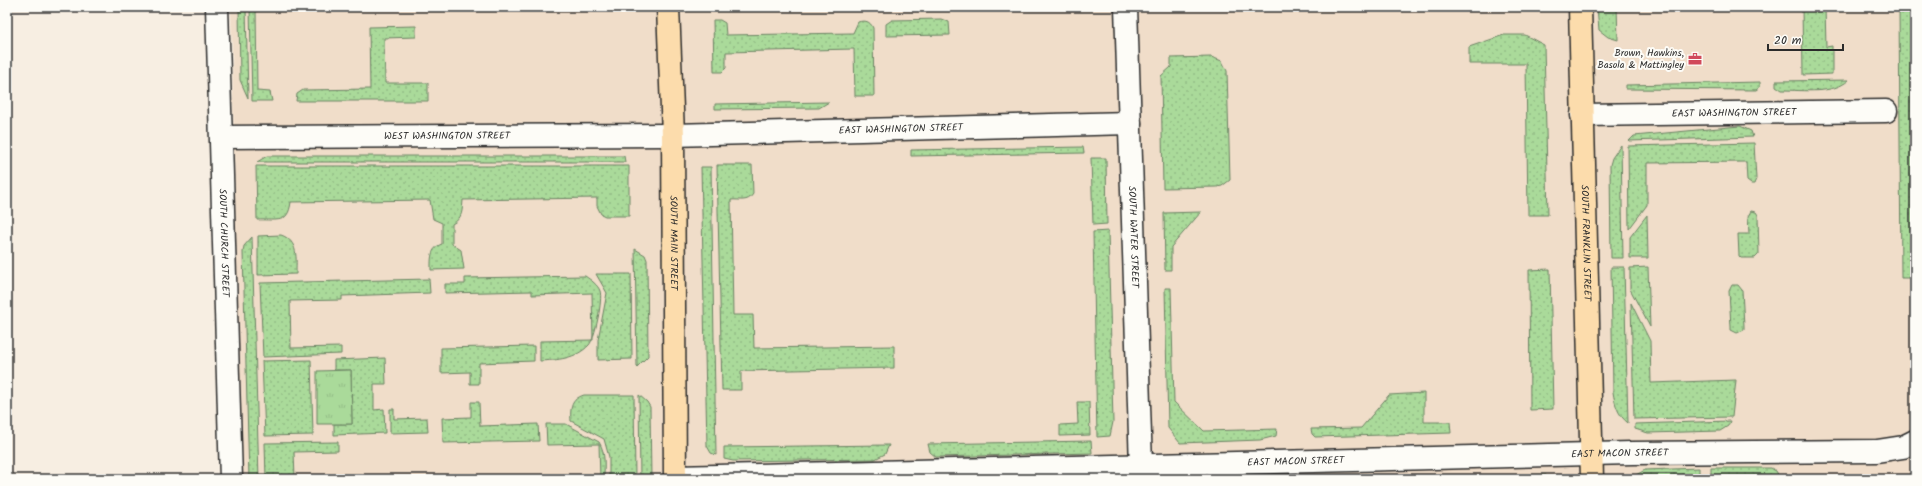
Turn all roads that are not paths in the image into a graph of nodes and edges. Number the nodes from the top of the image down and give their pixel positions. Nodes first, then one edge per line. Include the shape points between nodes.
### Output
1 (217, 7) edge
2 (668, 7) edge
3 (1126, 7) edge
4 (1580, 7) edge
5 (1886, 111) dead end
6 (1582, 115) junction
7 (1130, 123) junction
8 (672, 135) junction
9 (222, 137) junction
10 (1915, 441) edge
11 (1592, 455) junction
12 (1141, 466) junction
13 (675, 478) edge
14 (231, 479) edge
15 (1592, 479) edge

1 - 9 street, SOUTH CHURCH STREET
2 - 8 main road, SOUTH MAIN STREET
3 - 7 street, SOUTH WATER STREET
4 - 6 main road, SOUTH FRANKLIN STREET
5 - 6 street, EAST WASHINGTON STREET
6 - 11 main road, SOUTH FRANKLIN STREET
7 - 8 street, EAST WASHINGTON STREET
7 - 12 street, SOUTH WATER STREET
8 - 9 street, WEST WASHINGTON STREET
8 - 13 main road, SOUTH MAIN STREET
9 - 14 street, SOUTH CHURCH STREET
10 - 11 street, EAST MACON STREET via 1903,447 1877,451
11 - 12 street, EAST MACON STREET
11 - 15 main road, SOUTH FRANKLIN STREET
12 - 13 street, EAST MACON STREET

